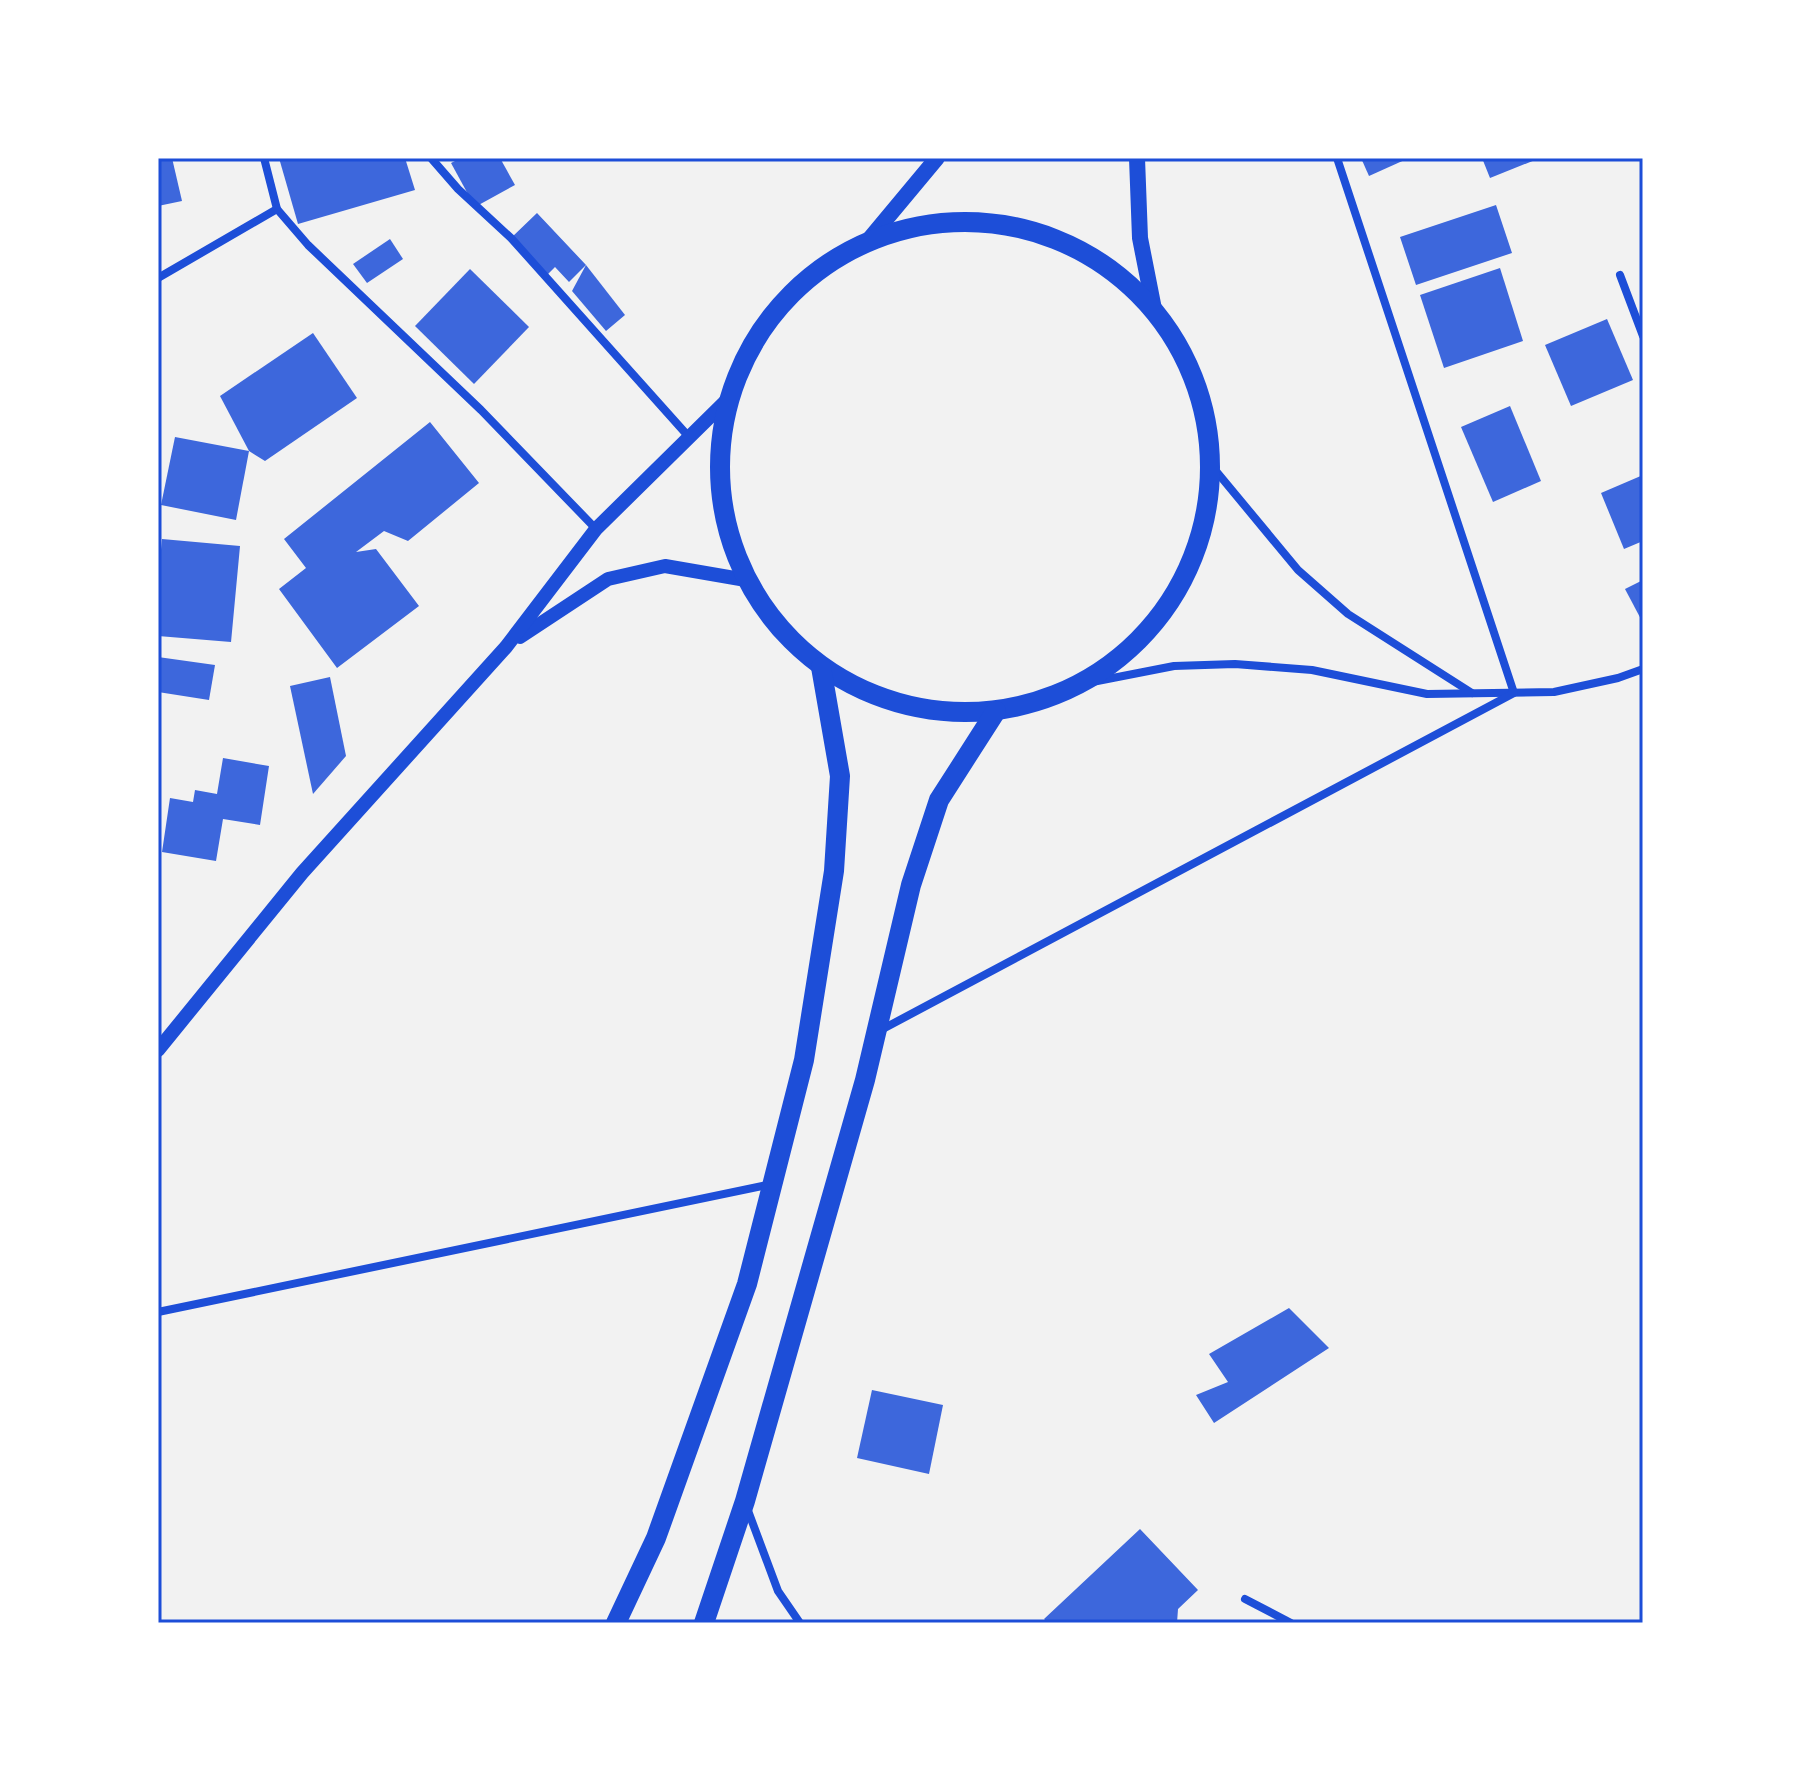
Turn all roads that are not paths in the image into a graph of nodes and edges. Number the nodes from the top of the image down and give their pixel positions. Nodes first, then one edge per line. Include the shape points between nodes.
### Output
1 (264, 158) edge
2 (431, 158) edge
3 (937, 158) edge
4 (1137, 158) edge
5 (1337, 158) edge
6 (277, 209) junction
7 (867, 242) junction
8 (1620, 275) dead end
9 (158, 278) edge
10 (1154, 309) junction
11 (1643, 336) edge
12 (731, 396) junction
13 (689, 437) junction
14 (1211, 465) junction
15 (596, 529) junction
16 (746, 580) junction
17 (506, 647) junction
18 (821, 667) junction
19 (1643, 669) edge
20 (1082, 684) junction
21 (1472, 693) junction
22 (1514, 693) junction
23 (996, 711) junction
24 (876, 1033) junction
25 (158, 1050) edge
26 (772, 1184) junction
27 (158, 1312) edge
28 (745, 1501) junction
29 (1245, 1599) dead end
30 (616, 1623) edge
31 (704, 1623) edge
32 (800, 1623) edge
33 (1291, 1623) edge

1 - 6 street
2 - 13 street via 511,238
3 - 7 main road
4 - 10 main road via 1140,238
5 - 22 street
6 - 9 street
6 - 15 street
7 - 10 main road via 927,224 990,222 1052,236 1108,266
7 - 12 main road via 821,268 782,304 751,347
8 - 11 street
10 - 14 main road via 1185,356 1204,409
12 - 13 street
12 - 16 main road via 720,458 726,520
13 - 15 street
14 - 20 main road via 1202,531 1177,592 1135,645
14 - 21 street via 1298,570 1338,606
15 - 17 street
16 - 17 street via 665,566 608,579
16 - 18 main road via 778,627
17 - 25 street via 302,873
18 - 23 main road via 875,696 934,712
18 - 26 main road via 840,776 834,871 804,1060
19 - 22 street via 1554,692
20 - 21 street via 1174,666 1235,664 1312,670 1427,694
20 - 23 main road via 1040,702
21 - 22 street
22 - 24 street
23 - 24 main road via 939,800 911,885
24 - 28 main road
26 - 27 street
26 - 30 main road via 747,1284 656,1538
28 - 31 main road
28 - 32 street via 778,1591
29 - 33 street

